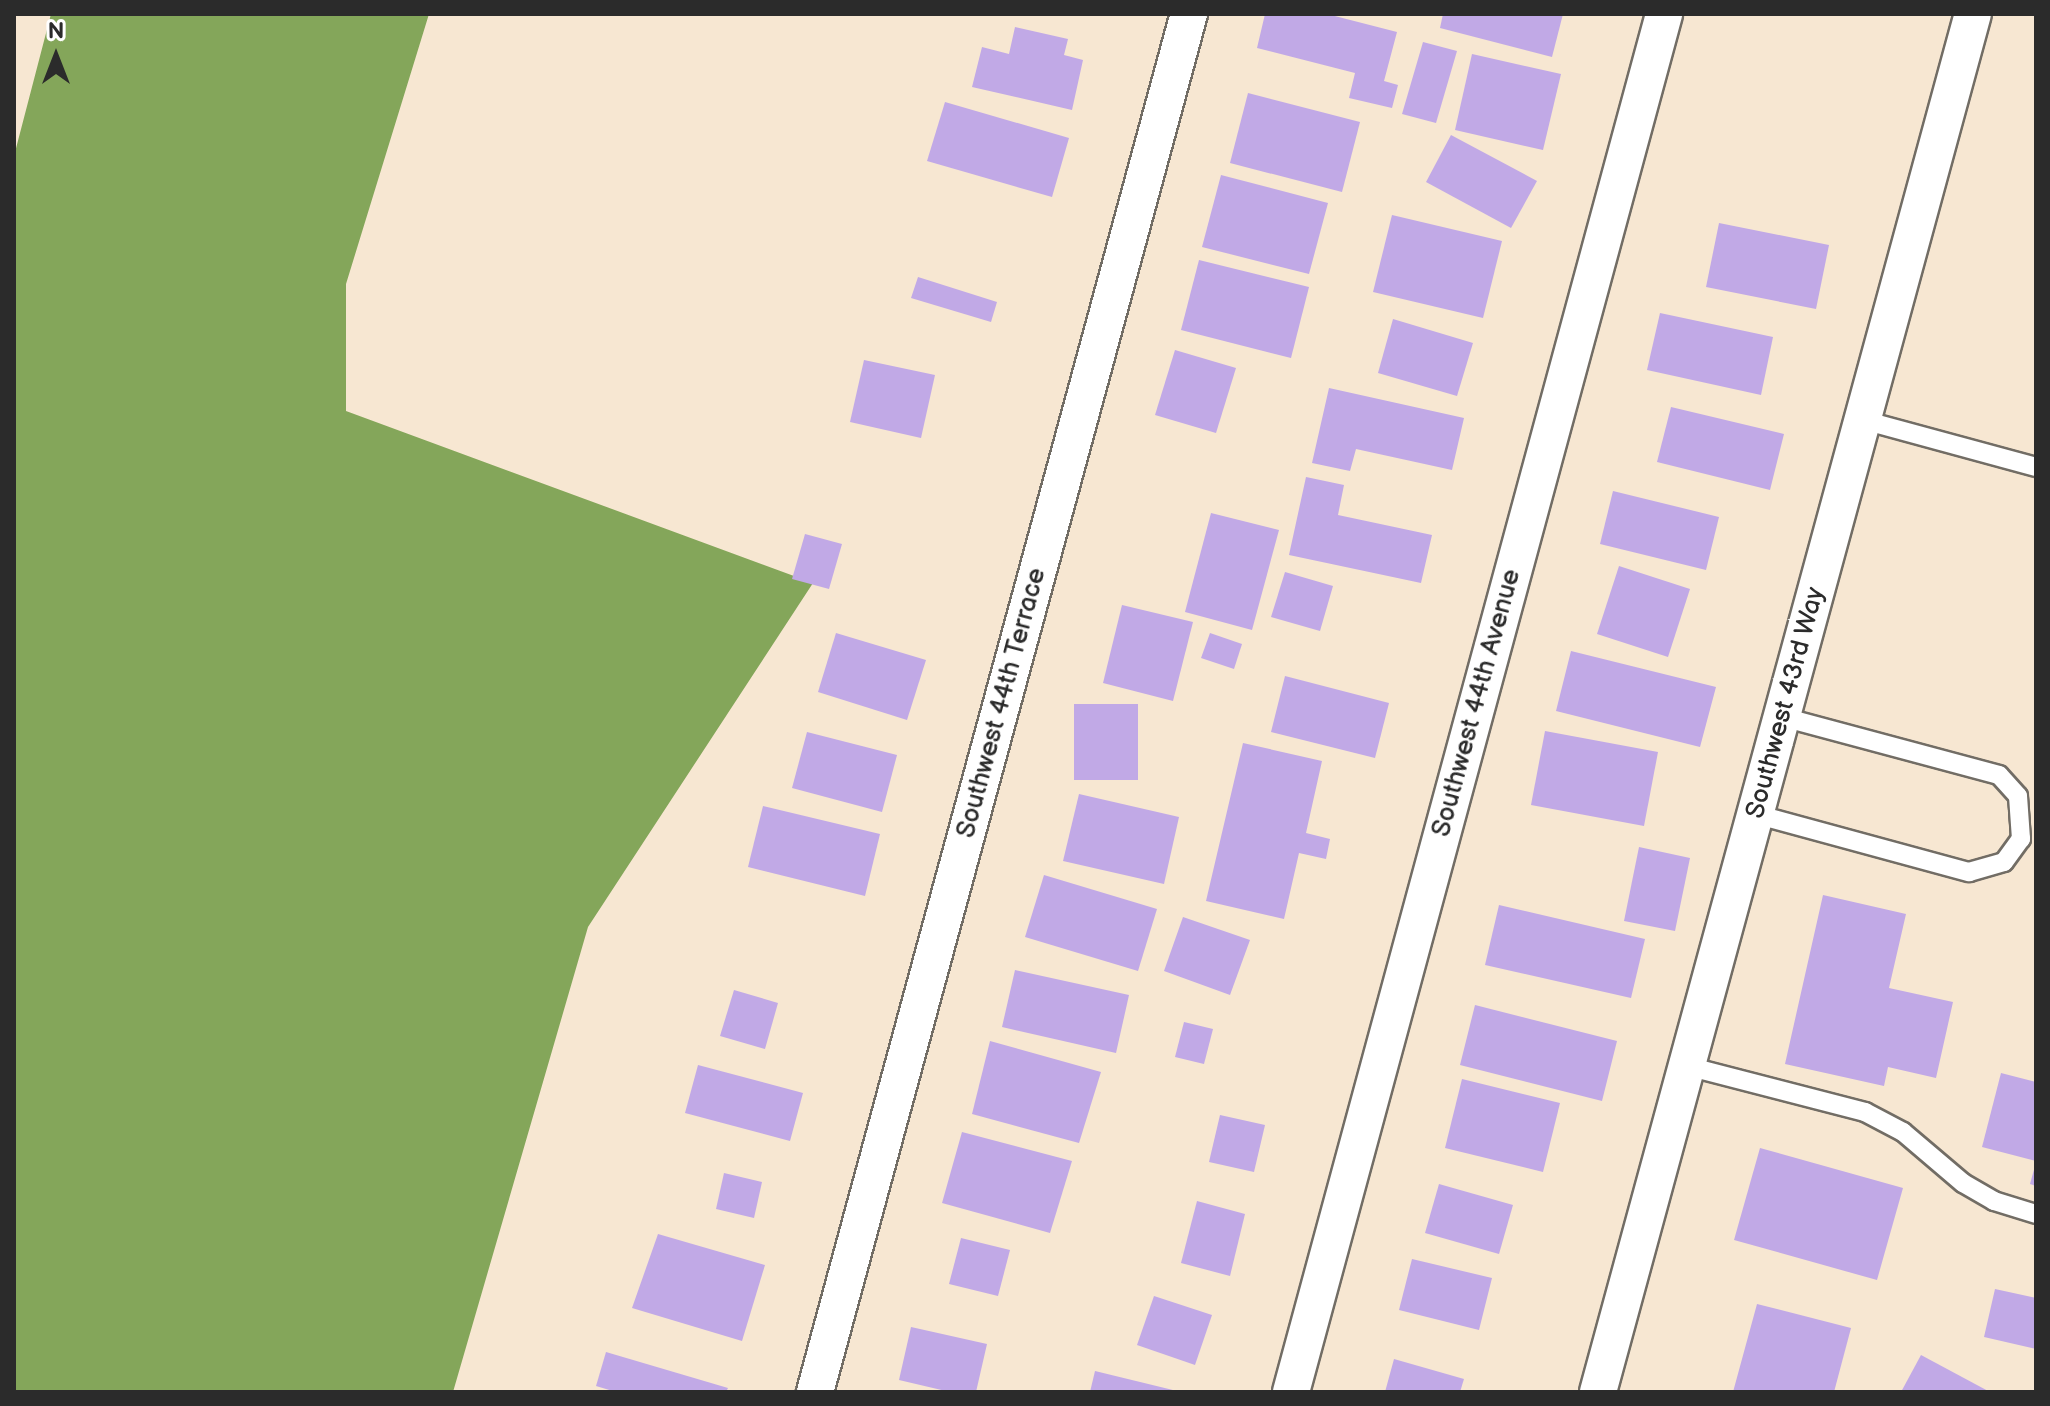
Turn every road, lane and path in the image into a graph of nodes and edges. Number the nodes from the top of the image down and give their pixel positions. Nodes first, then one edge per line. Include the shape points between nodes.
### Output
1 (1189, 14) edge
2 (1664, 14) edge
3 (1973, 14) edge
4 (1863, 420) junction
5 (2036, 467) edge
6 (1782, 717) junction
7 (1755, 814) junction
8 (1687, 1066) junction
9 (2036, 1214) edge
10 (815, 1392) edge
11 (1291, 1392) edge
12 (1598, 1392) edge

1 - 10 street, Southwest 44th Terrace
2 - 11 street, Southwest 44th Avenue
3 - 4 street, Southwest 43rd Way
4 - 5 lane
4 - 6 street, Southwest 43rd Way
6 - 7 street, Southwest 43rd Way
6 - 7 lane via 1999,775 2018,796 2021,839 2004,862 1969,872
7 - 8 street, Southwest 43rd Way
8 - 9 lane via 1865,1112 1903,1132 1963,1183 1994,1201
8 - 12 street, Southwest 43rd Way

